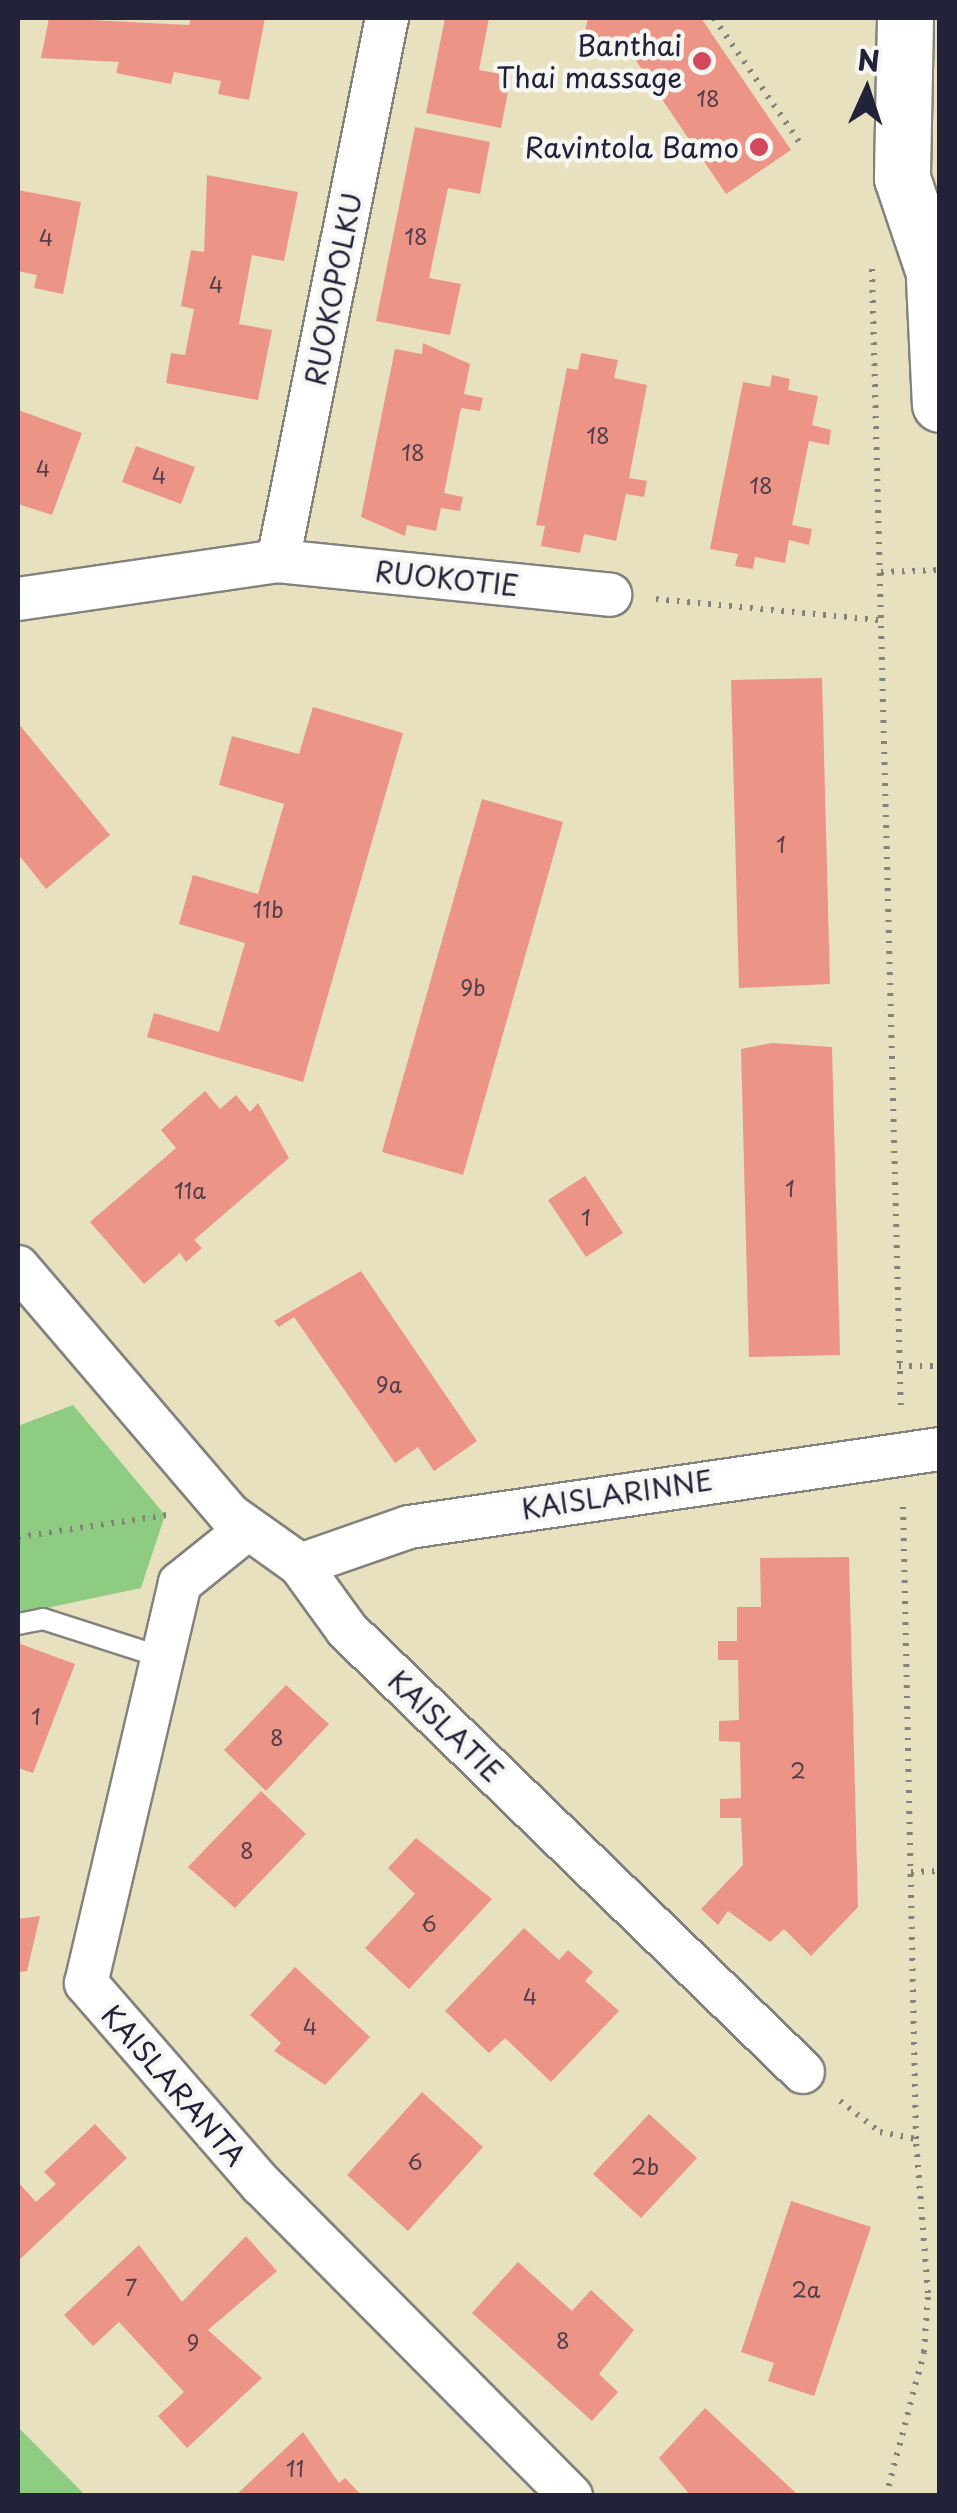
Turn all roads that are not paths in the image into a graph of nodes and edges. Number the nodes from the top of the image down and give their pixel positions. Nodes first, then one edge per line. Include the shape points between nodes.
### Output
1 (386, 18) edge
2 (905, 18) edge
3 (937, 285) edge
4 (940, 404) edge
5 (278, 561) junction
6 (610, 595) road end
7 (18, 599) edge
8 (18, 1267) edge
9 (921, 1450) edge
10 (246, 1530) junction
11 (300, 1566) junction
12 (18, 1624) edge
13 (158, 1656) junction
14 (803, 2072) road end
15 (571, 2496) edge

1 - 5 street, RUOKOPOLKU
2 - 3 main road via 902,178
3 - 4 main road
5 - 6 street, RUOKOTIE
5 - 7 street, RUOKOTIE
8 - 10 street, KAISLATIE
9 - 11 street, KAISLARINNE via 409,1527
10 - 11 street, KAISLATIE
10 - 13 street, KAISLARANTA via 188,1572
11 - 14 street, KAISLATIE via 346,1630
12 - 13 lane via 43,1619
13 - 15 street, KAISLARANTA via 86,1982 261,2184

